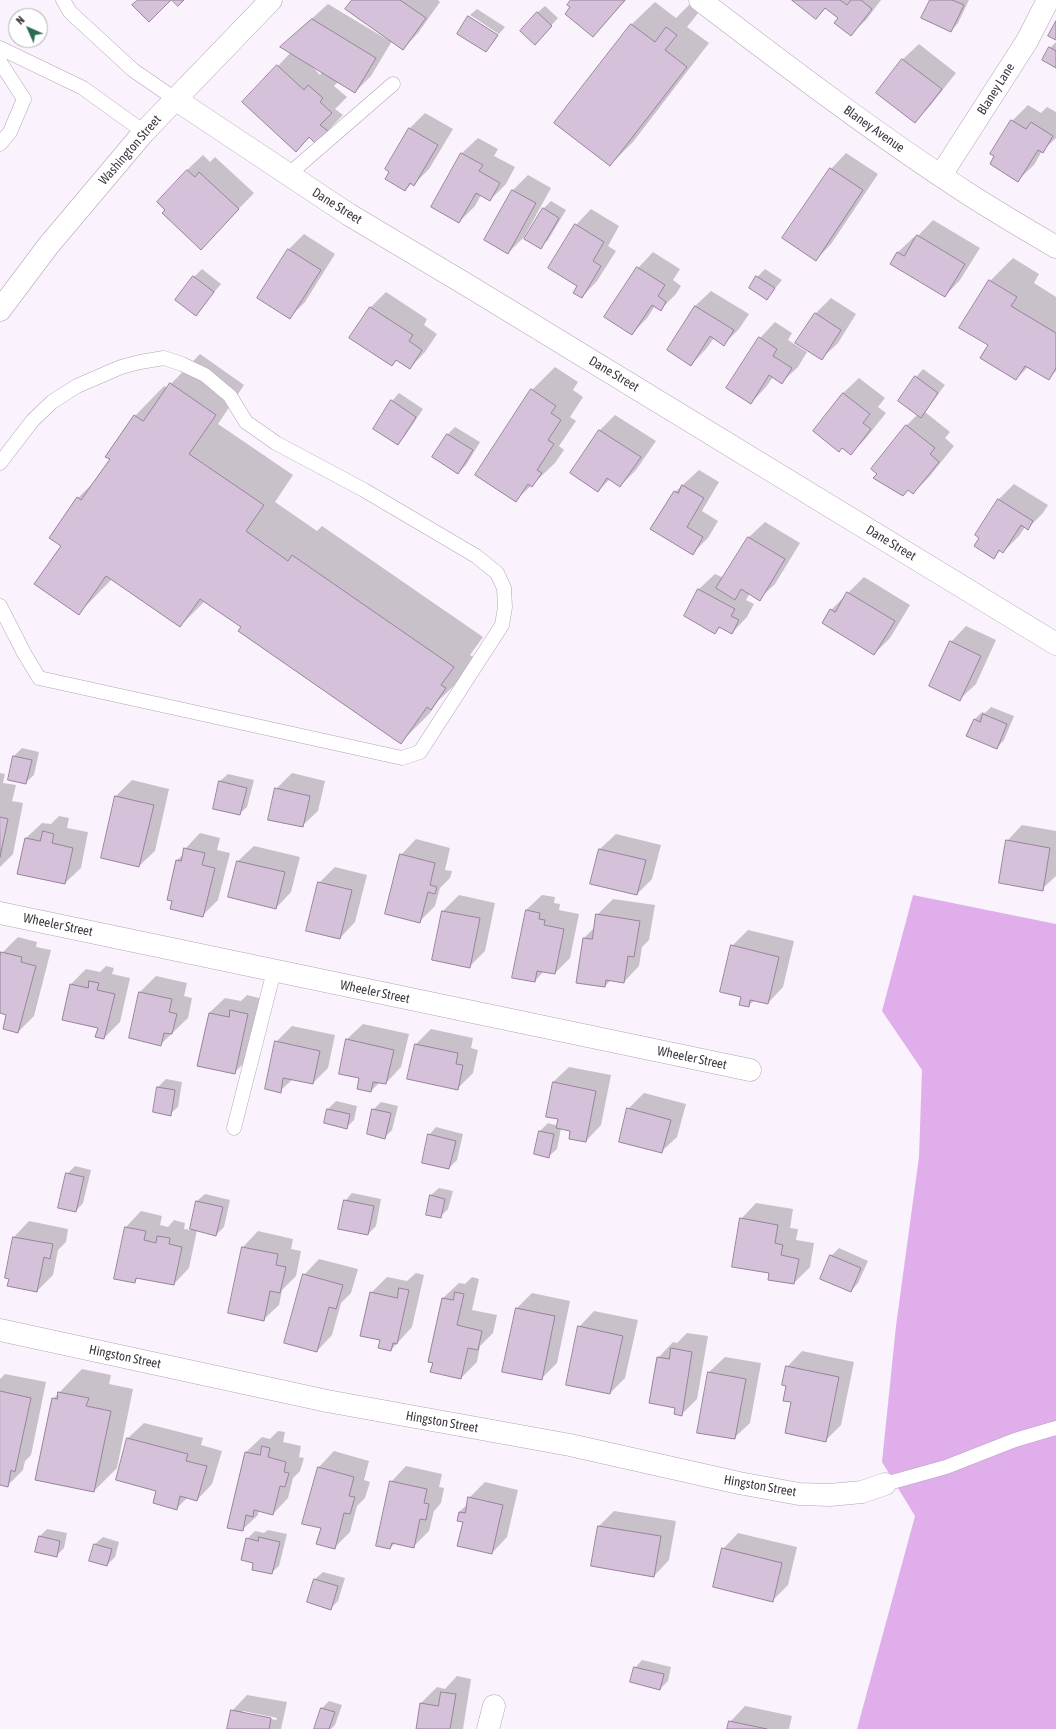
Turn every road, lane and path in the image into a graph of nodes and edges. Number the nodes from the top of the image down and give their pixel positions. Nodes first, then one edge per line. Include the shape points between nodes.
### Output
1 (63, 0) edge
2 (272, 0) edge
3 (700, 0) edge
4 (1048, 0) edge
5 (0, 48) edge
6 (0, 62) edge
7 (393, 84) dead end
8 (175, 99) junction
9 (144, 132) junction
10 (0, 144) edge
11 (288, 174) junction
12 (941, 175) junction
13 (1056, 247) edge
14 (0, 310) edge
15 (0, 463) edge
16 (0, 606) edge
17 (1056, 644) edge
18 (0, 913) edge
19 (274, 970) junction
20 (750, 1070) dead end
21 (234, 1128) dead end
22 (0, 1330) edge
23 (1056, 1428) edge
24 (885, 1484) joint
25 (494, 1706) dead end
26 (488, 1729) edge

1 - 8 lane via 70,12 133,70
2 - 8 street, Washington Street
3 - 12 street, Blaney Avenue via 850,112
4 - 12 street, Blaney Lane via 1027,41
5 - 9 lane via 83,88
6 - 10 lane via 24,99 10,132
7 - 11 lane
8 - 9 street, Washington Street
8 - 11 street, Dane Street
9 - 14 street, Washington Street via 48,246
11 - 17 street, Dane Street via 348,214
12 - 13 street, Blaney Avenue
15 - 16 lane via 33,420 52,402 77,386 121,367 164,358 205,375 230,396 246,422 276,443 364,490 476,556 497,573 504,588 505,607 502,625 420,752 402,758 39,678
18 - 19 street, Wheeler Street
19 - 20 street, Wheeler Street
19 - 21 lane
22 - 24 street, Hingston Street via 327,1401 570,1445 798,1494 862,1492
23 - 24 lane via 1015,1440 946,1467
25 - 26 street

